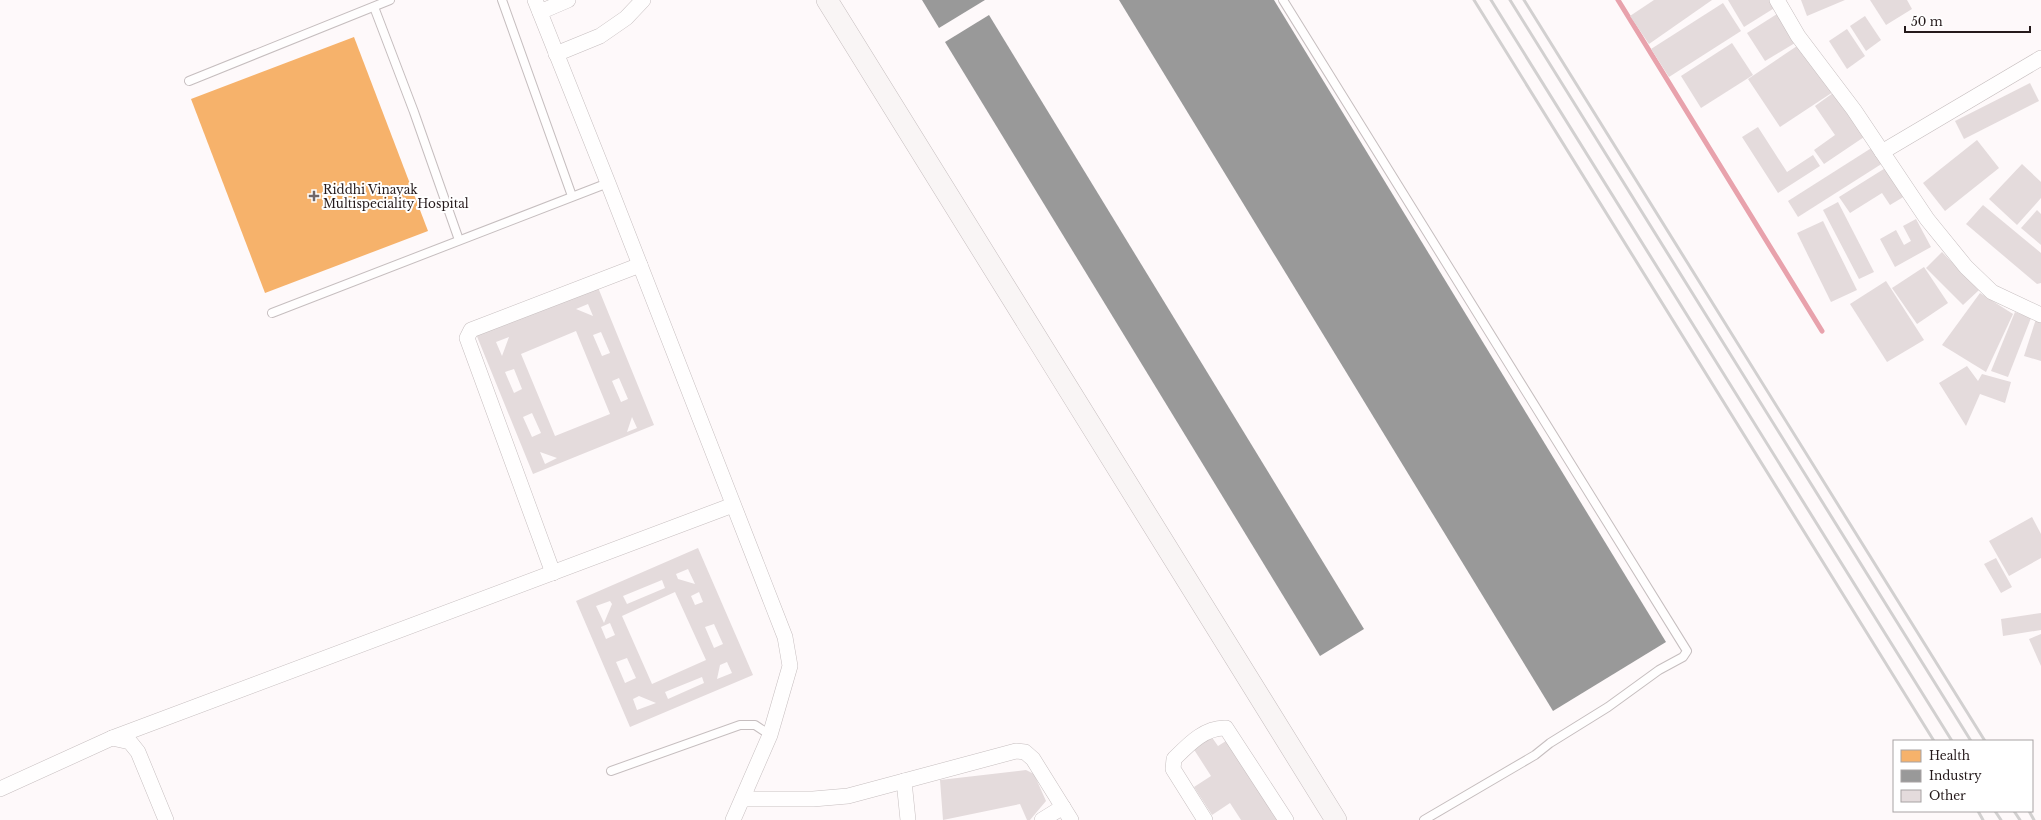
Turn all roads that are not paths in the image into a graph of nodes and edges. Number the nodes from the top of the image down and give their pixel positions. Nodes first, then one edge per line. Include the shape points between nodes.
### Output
1 (390, 0) edge
2 (502, 0) edge
3 (568, 0) edge
4 (643, 0) edge
5 (827, 0) edge
6 (1283, 0) edge
7 (1777, 0) edge
8 (374, 6) junction
9 (537, 6) edge
10 (556, 54) junction
11 (2041, 58) edge
12 (189, 81) dead end
13 (1882, 152) junction
14 (608, 183) junction
15 (572, 196) junction
16 (459, 240) junction
17 (640, 265) junction
18 (272, 313) dead end
19 (2041, 315) edge
20 (733, 505) junction
21 (553, 573) junction
22 (770, 735) junction
23 (112, 738) junction
24 (610, 770) dead end
25 (904, 781) junction
26 (0, 788) edge
27 (743, 799) junction
28 (1063, 807) junction
29 (166, 820) edge
30 (733, 820) edge
31 (908, 820) edge
32 (1042, 820) edge
33 (1071, 820) edge
34 (1205, 820) edge
35 (1286, 820) edge
36 (1336, 820) edge
37 (1424, 820) edge

1 - 8 lane
2 - 15 lane
3 - 9 street
4 - 10 street via 626,18 600,36
5 - 36 street
6 - 37 lane via 1687,651 1683,657 1659,670 1534,755
7 - 13 street via 1798,36
8 - 12 lane
8 - 16 lane
9 - 10 street
10 - 14 street
11 - 13 street
13 - 19 street via 1927,219 1966,267 1992,292
14 - 15 lane
14 - 17 street
15 - 16 lane
16 - 18 lane
17 - 20 street
17 - 21 street via 471,330 467,338
20 - 21 street
20 - 22 street via 785,637 790,666
21 - 23 street
22 - 24 lane via 755,725 740,725
22 - 27 street
23 - 26 street
23 - 29 street via 130,742 138,752
25 - 27 street via 848,796
25 - 28 street via 1016,751 1025,752 1033,759
25 - 31 street
27 - 30 street
28 - 32 street
28 - 33 street
34 - 35 street via 1173,769 1174,758 1194,739 1217,727 1226,728

